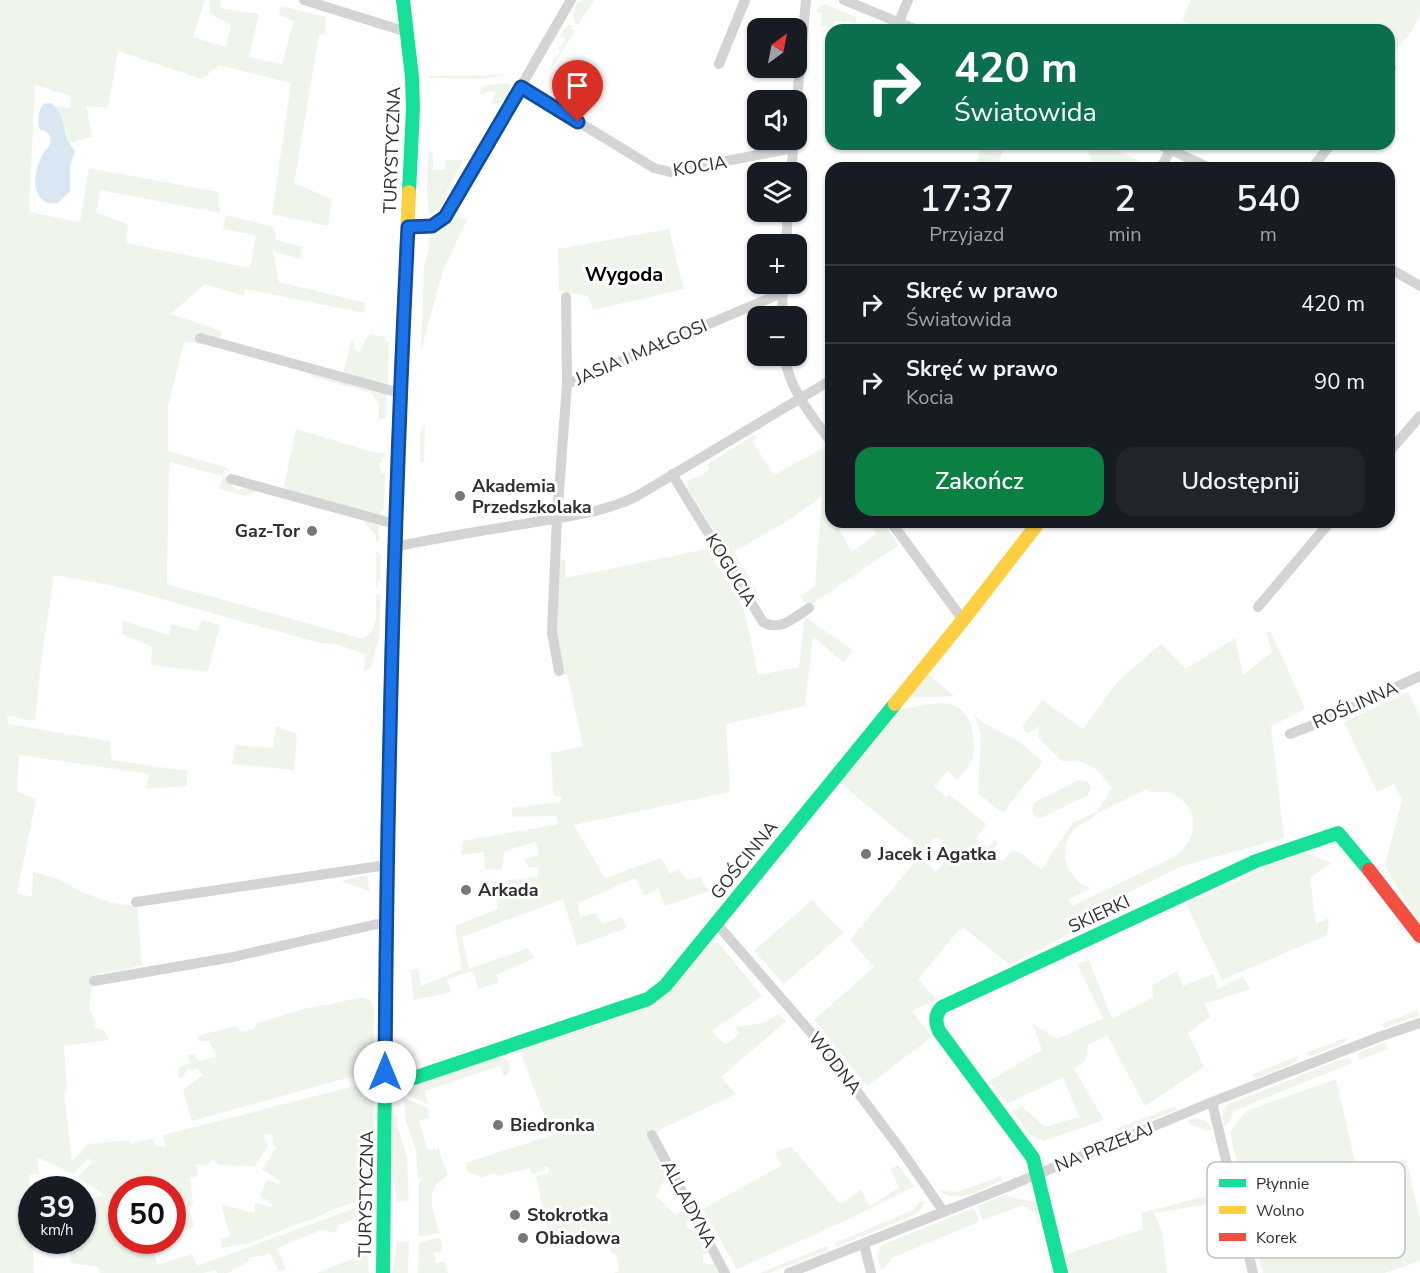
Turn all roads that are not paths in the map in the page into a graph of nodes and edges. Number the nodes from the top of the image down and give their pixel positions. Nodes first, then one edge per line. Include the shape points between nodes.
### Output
1 (304, 0) edge
2 (403, 0) edge
3 (571, 0) edge
4 (745, 0) edge
5 (806, 0) edge
6 (844, 0) edge
7 (908, 0) edge
8 (899, 22) junction
9 (904, 24) edge
10 (407, 32) junction
11 (719, 64) dead end
12 (521, 87) junction
13 (798, 90) edge
14 (767, 150) edge
15 (1170, 150) joint
16 (1326, 150) edge
17 (1164, 162) edge
18 (1197, 162) edge
19 (1317, 162) edge
20 (408, 227) junction
21 (1395, 271) edge
22 (1420, 286) edge
23 (769, 294) edge
24 (566, 297) dead end
25 (200, 338) dead end
26 (786, 366) edge
27 (567, 384) junction
28 (825, 384) edge
29 (400, 393) junction
30 (799, 399) junction
31 (1420, 416) edge
32 (825, 434) edge
33 (1395, 446) edge
34 (672, 474) junction
35 (231, 479) dead end
36 (557, 518) junction
37 (395, 524) junction
38 (895, 528) edge
39 (1034, 528) edge
40 (1325, 528) edge
41 (394, 547) junction
42 (1258, 607) dead end
43 (809, 608) dead end
44 (963, 620) junction
45 (559, 671) dead end
46 (1420, 676) edge
47 (1290, 734) dead end
48 (387, 865) junction
49 (136, 902) dead end
50 (386, 922) junction
51 (716, 923) junction
52 (1420, 936) edge
53 (94, 981) dead end
54 (1420, 1023) edge
55 (384, 1088) junction
56 (1212, 1102) junction
57 (652, 1135) dead end
58 (1226, 1162) edge
59 (1037, 1174) junction
60 (944, 1212) junction
61 (864, 1244) junction
62 (1249, 1258) edge
63 (383, 1273) edge
64 (725, 1273) edge
65 (789, 1273) edge
66 (871, 1273) edge
67 (1061, 1273) edge
68 (1253, 1273) edge

1 - 10 street
2 - 10 street, TURYSTYCZNA
3 - 12 street
4 - 11 street
5 - 13 street
6 - 8 street
7 - 8 street
8 - 9 street
10 - 20 street, TURYSTYCZNA via 413,108
12 - 14 street, KOCIA via 662,171
12 - 20 street via 445,217 432,226
15 - 17 street
15 - 18 street
16 - 19 street
20 - 29 street, TURYSTYCZNA
21 - 22 street
23 - 27 street, JASIA I MAŁGOSI
24 - 27 street
25 - 29 street
26 - 30 street
27 - 36 street, JASIA I MAŁGOSI
28 - 30 street
29 - 37 street, TURYSTYCZNA
30 - 32 street
30 - 34 street
31 - 33 street
34 - 36 street via 622,503
34 - 43 street, KOGUCIA via 763,621 780,626
35 - 37 street
36 - 41 street
36 - 45 street, JASIA I MAŁGOSI via 552,632
37 - 41 street, TURYSTYCZNA
38 - 44 street
39 - 44 street, GOŚCINNA
40 - 42 street
41 - 48 street, TURYSTYCZNA
44 - 51 street, GOŚCINNA
46 - 47 street, ROŚLINNA
48 - 49 street
48 - 50 street, TURYSTYCZNA
50 - 53 street via 233,957
50 - 55 street, TURYSTYCZNA
51 - 55 street, GOŚCINNA via 665,986 648,999
51 - 60 street, WODNA via 826,1050
52 - 59 street, SKIERKI via 1338,833 1256,861 942,1007 936,1017 939,1031 1030,1153
54 - 56 street, NA PRZEŁAJ
55 - 63 street, TURYSTYCZNA
56 - 58 street
56 - 59 street, NA PRZEŁAJ
57 - 64 street, ALLADYNA
59 - 60 street, NA PRZEŁAJ
59 - 67 street
60 - 61 street, NA PRZEŁAJ
61 - 65 street, NA PRZEŁAJ
61 - 66 street
62 - 68 street

